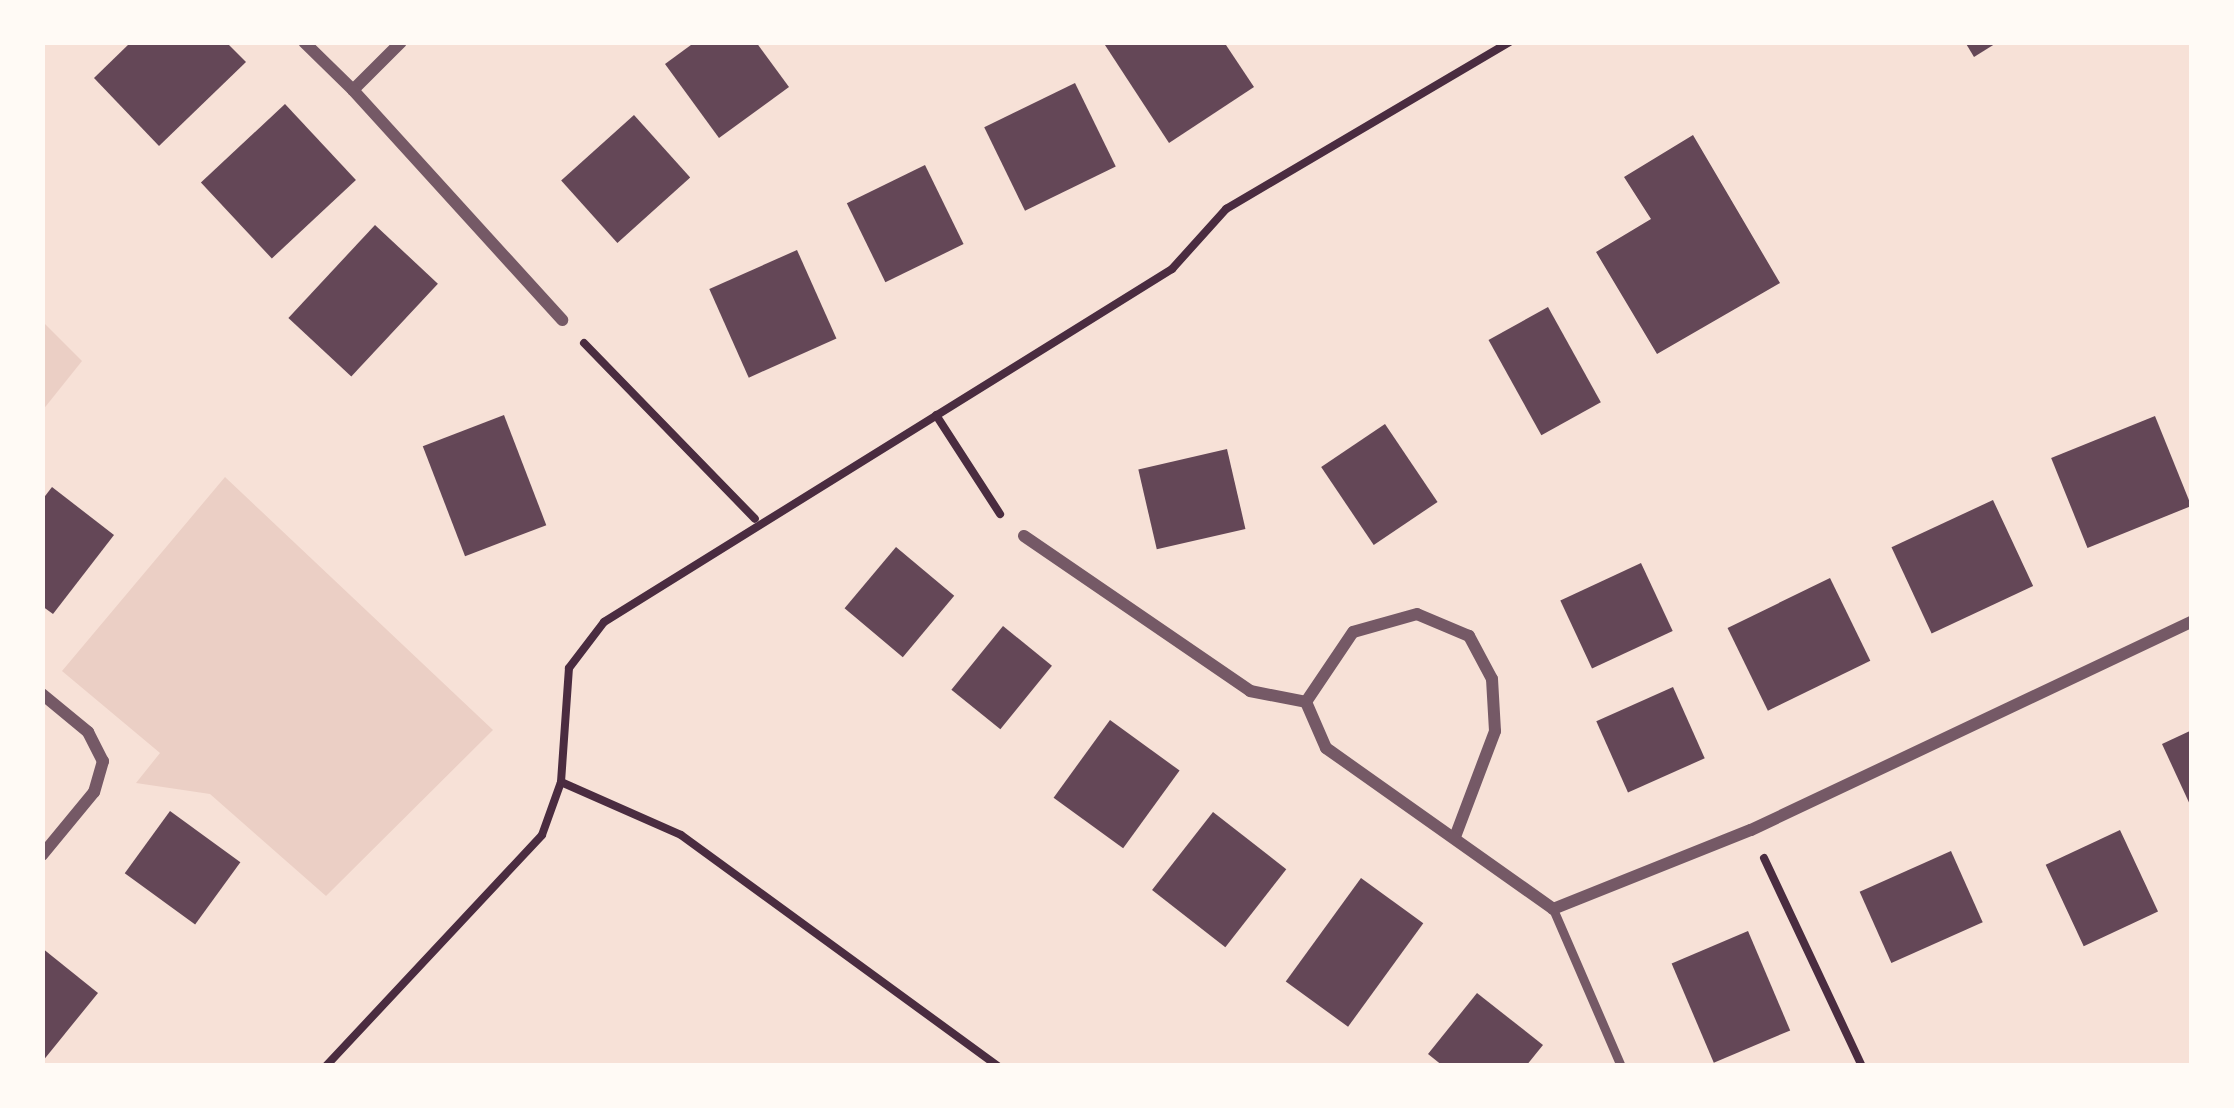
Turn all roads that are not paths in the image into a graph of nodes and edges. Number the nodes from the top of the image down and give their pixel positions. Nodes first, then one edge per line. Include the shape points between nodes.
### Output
1 (304, 42) edge
2 (400, 42) edge
3 (353, 90) junction
4 (562, 320) road end
5 (1024, 536) road end
6 (2192, 622) edge
7 (42, 694) edge
8 (1306, 702) junction
9 (1455, 837) junction
10 (42, 855) edge
11 (1553, 909) junction
12 (1621, 1066) edge

1 - 3 street
2 - 3 street
3 - 4 street
5 - 8 street via 1250,692
6 - 11 street via 1750,830
7 - 10 street via 103,761 94,792
8 - 9 street via 1326,748
8 - 9 street via 1353,632 1417,614 1469,636 1492,679 1495,731
9 - 11 street
11 - 12 lane

